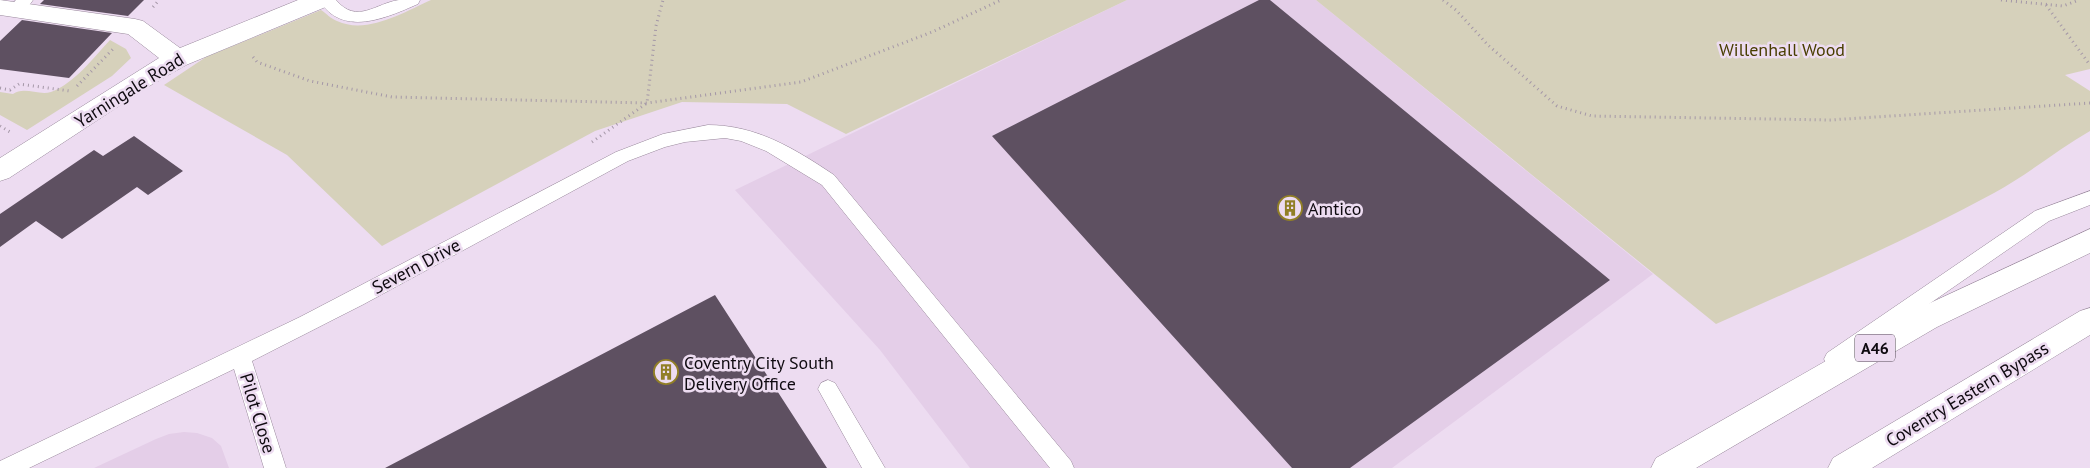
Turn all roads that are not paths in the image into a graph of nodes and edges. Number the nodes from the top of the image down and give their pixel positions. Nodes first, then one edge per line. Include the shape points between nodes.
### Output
1 (320, 0) edge
2 (327, 0) edge
3 (412, 0) edge
4 (13, 6) edge
5 (177, 59) junction
6 (0, 171) edge
7 (2090, 198) edge
8 (2090, 240) edge
9 (2090, 320) edge
10 (241, 358) junction
11 (828, 389) dead end
12 (1713, 442) junction
13 (6, 468) edge
14 (275, 468) edge
15 (874, 468) edge
16 (1064, 468) edge
17 (1667, 468) edge
18 (1844, 468) edge

1 - 5 main road, Yarningale Road
2 - 3 lane via 340,12 364,17
4 - 5 main road via 135,27
5 - 6 main road, Yarningale Road
7 - 12 lane via 2042,216
8 - 12 main road, A46 via 1927,318
9 - 18 main road, Coventry Eastern Bypass
10 - 13 lane, Severn Drive
10 - 14 lane, Pilot Close
10 - 16 lane, Severn Drive via 607,162 662,140 710,132 745,134 791,156 828,180
11 - 15 lane
12 - 17 main road, A46

